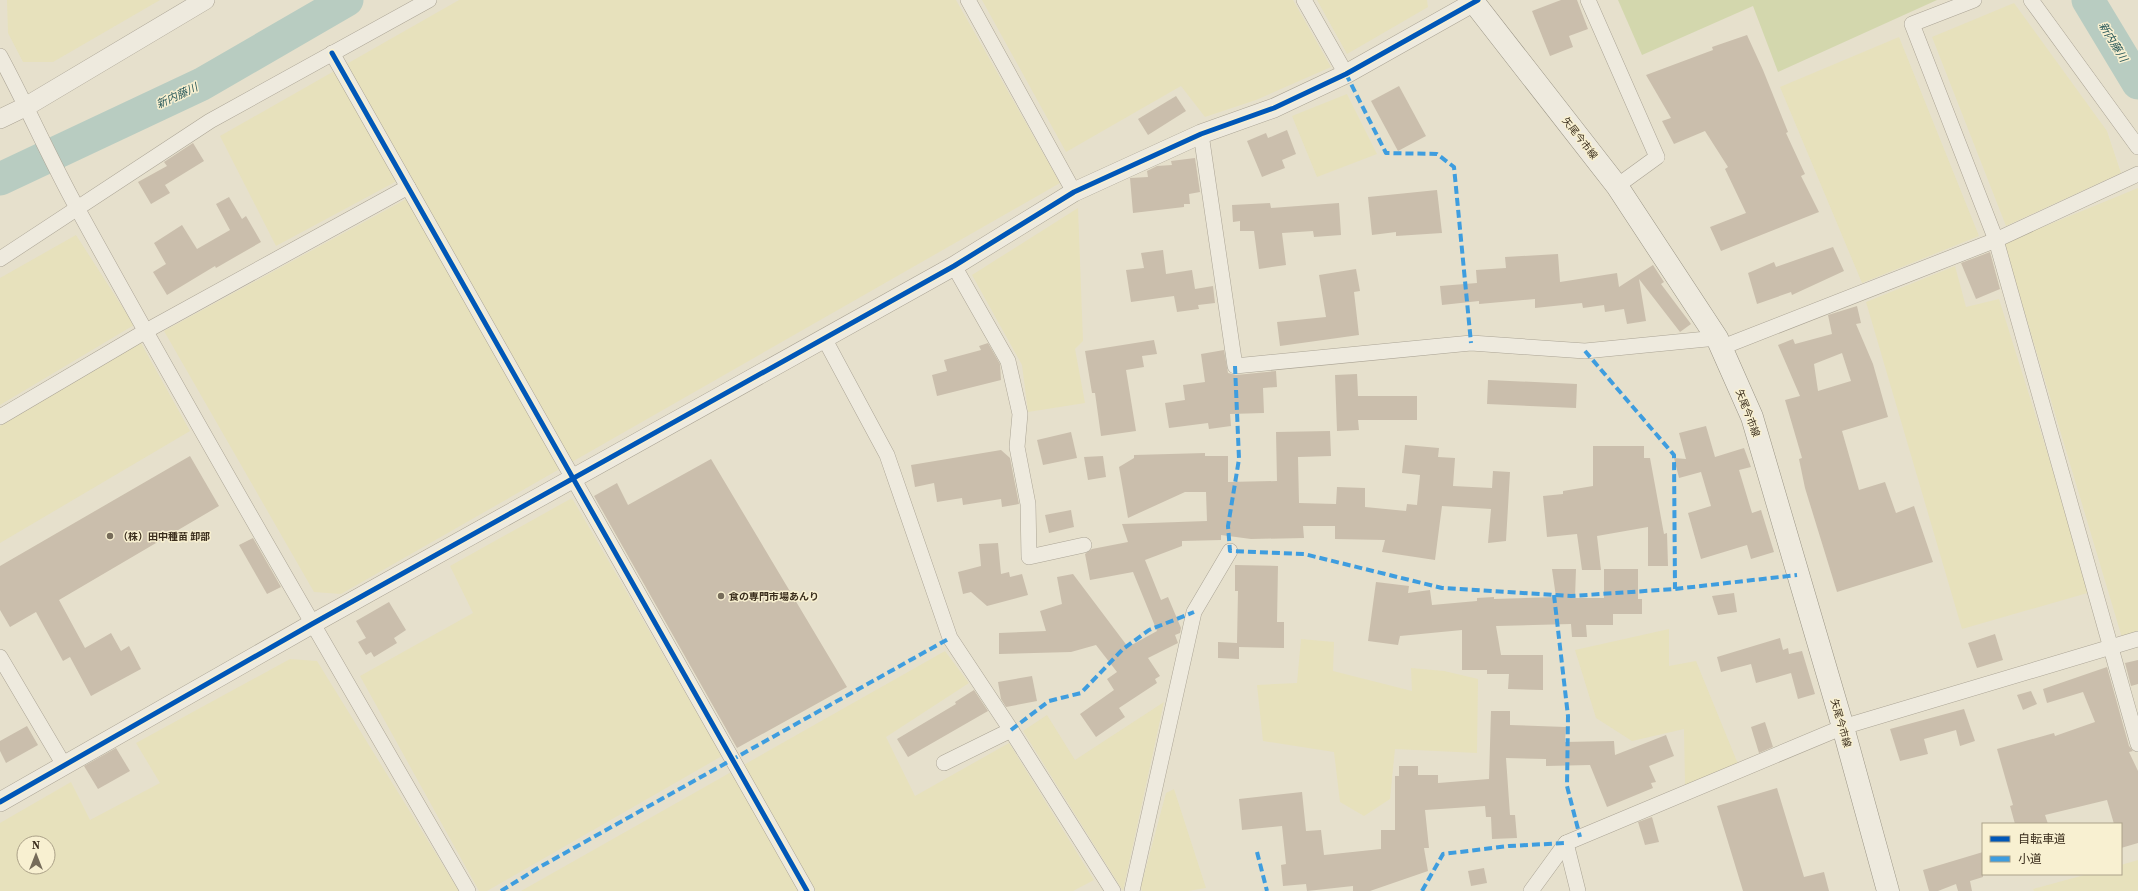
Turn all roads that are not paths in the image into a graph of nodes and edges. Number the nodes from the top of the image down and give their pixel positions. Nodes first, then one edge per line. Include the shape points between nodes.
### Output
1 (205, 0) edge
2 (429, 0) edge
3 (968, 0) edge
4 (1304, 0) edge
5 (1588, 0) edge
6 (1974, 0) edge
7 (2030, 0) edge
8 (1475, 1) edge
9 (332, 54) junction
10 (0, 56) edge
11 (1346, 74) junction
12 (27, 106) junction
13 (0, 119) edge
14 (1201, 134) junction
15 (2138, 147) edge
16 (2138, 174) edge
17 (1617, 186) junction
18 (408, 187) junction
19 (1074, 192) junction
20 (74, 202) junction
21 (1996, 240) junction
22 (0, 259) edge
23 (954, 266) junction
24 (146, 331) junction
25 (824, 338) junction
26 (1718, 343) junction
27 (0, 417) edge
28 (573, 479) junction
29 (1084, 545) dead end
30 (1230, 551) dead end
31 (312, 624) junction
32 (2138, 639) edge
33 (2110, 647) junction
34 (0, 657) edge
35 (1843, 726) junction
36 (1011, 730) junction
37 (2138, 744) edge
38 (944, 763) dead end
39 (64, 765) junction
40 (0, 802) edge
41 (1566, 843) junction
42 (468, 891) edge
43 (807, 891) edge
44 (1113, 891) edge
45 (1132, 891) edge
46 (1531, 891) edge
47 (1578, 891) edge
48 (1888, 891) edge

1 - 12 street
2 - 9 street
3 - 19 street
4 - 11 street
5 - 17 street via 1657,157
6 - 21 street via 1912,24
7 - 15 street
8 - 11 street
8 - 17 main road, 矢尾今市線
9 - 18 street
9 - 20 street via 210,121
10 - 12 street
11 - 14 street via 1274,108
12 - 13 street
12 - 20 street via 34,125
14 - 19 street
14 - 26 street via 1235,366 1471,343 1585,350
16 - 21 street
17 - 26 main road, 矢尾今市線
18 - 24 street
18 - 28 street
19 - 23 street
20 - 22 street
20 - 24 street
21 - 26 street
21 - 33 street
23 - 25 street
23 - 29 street via 1008,361 1020,414 1017,447 1028,504 1029,557
24 - 27 street
24 - 31 street
25 - 28 street
25 - 36 street via 887,456 950,638
26 - 35 main road, 矢尾今市線 via 1752,417
28 - 31 street
28 - 43 street
30 - 45 street via 1194,612
31 - 39 street
31 - 42 street
32 - 33 street
33 - 35 street
33 - 37 street
34 - 39 street
35 - 41 street
35 - 48 main road, 矢尾今市線
36 - 38 street
36 - 44 street
39 - 40 street
41 - 46 street
41 - 47 street

